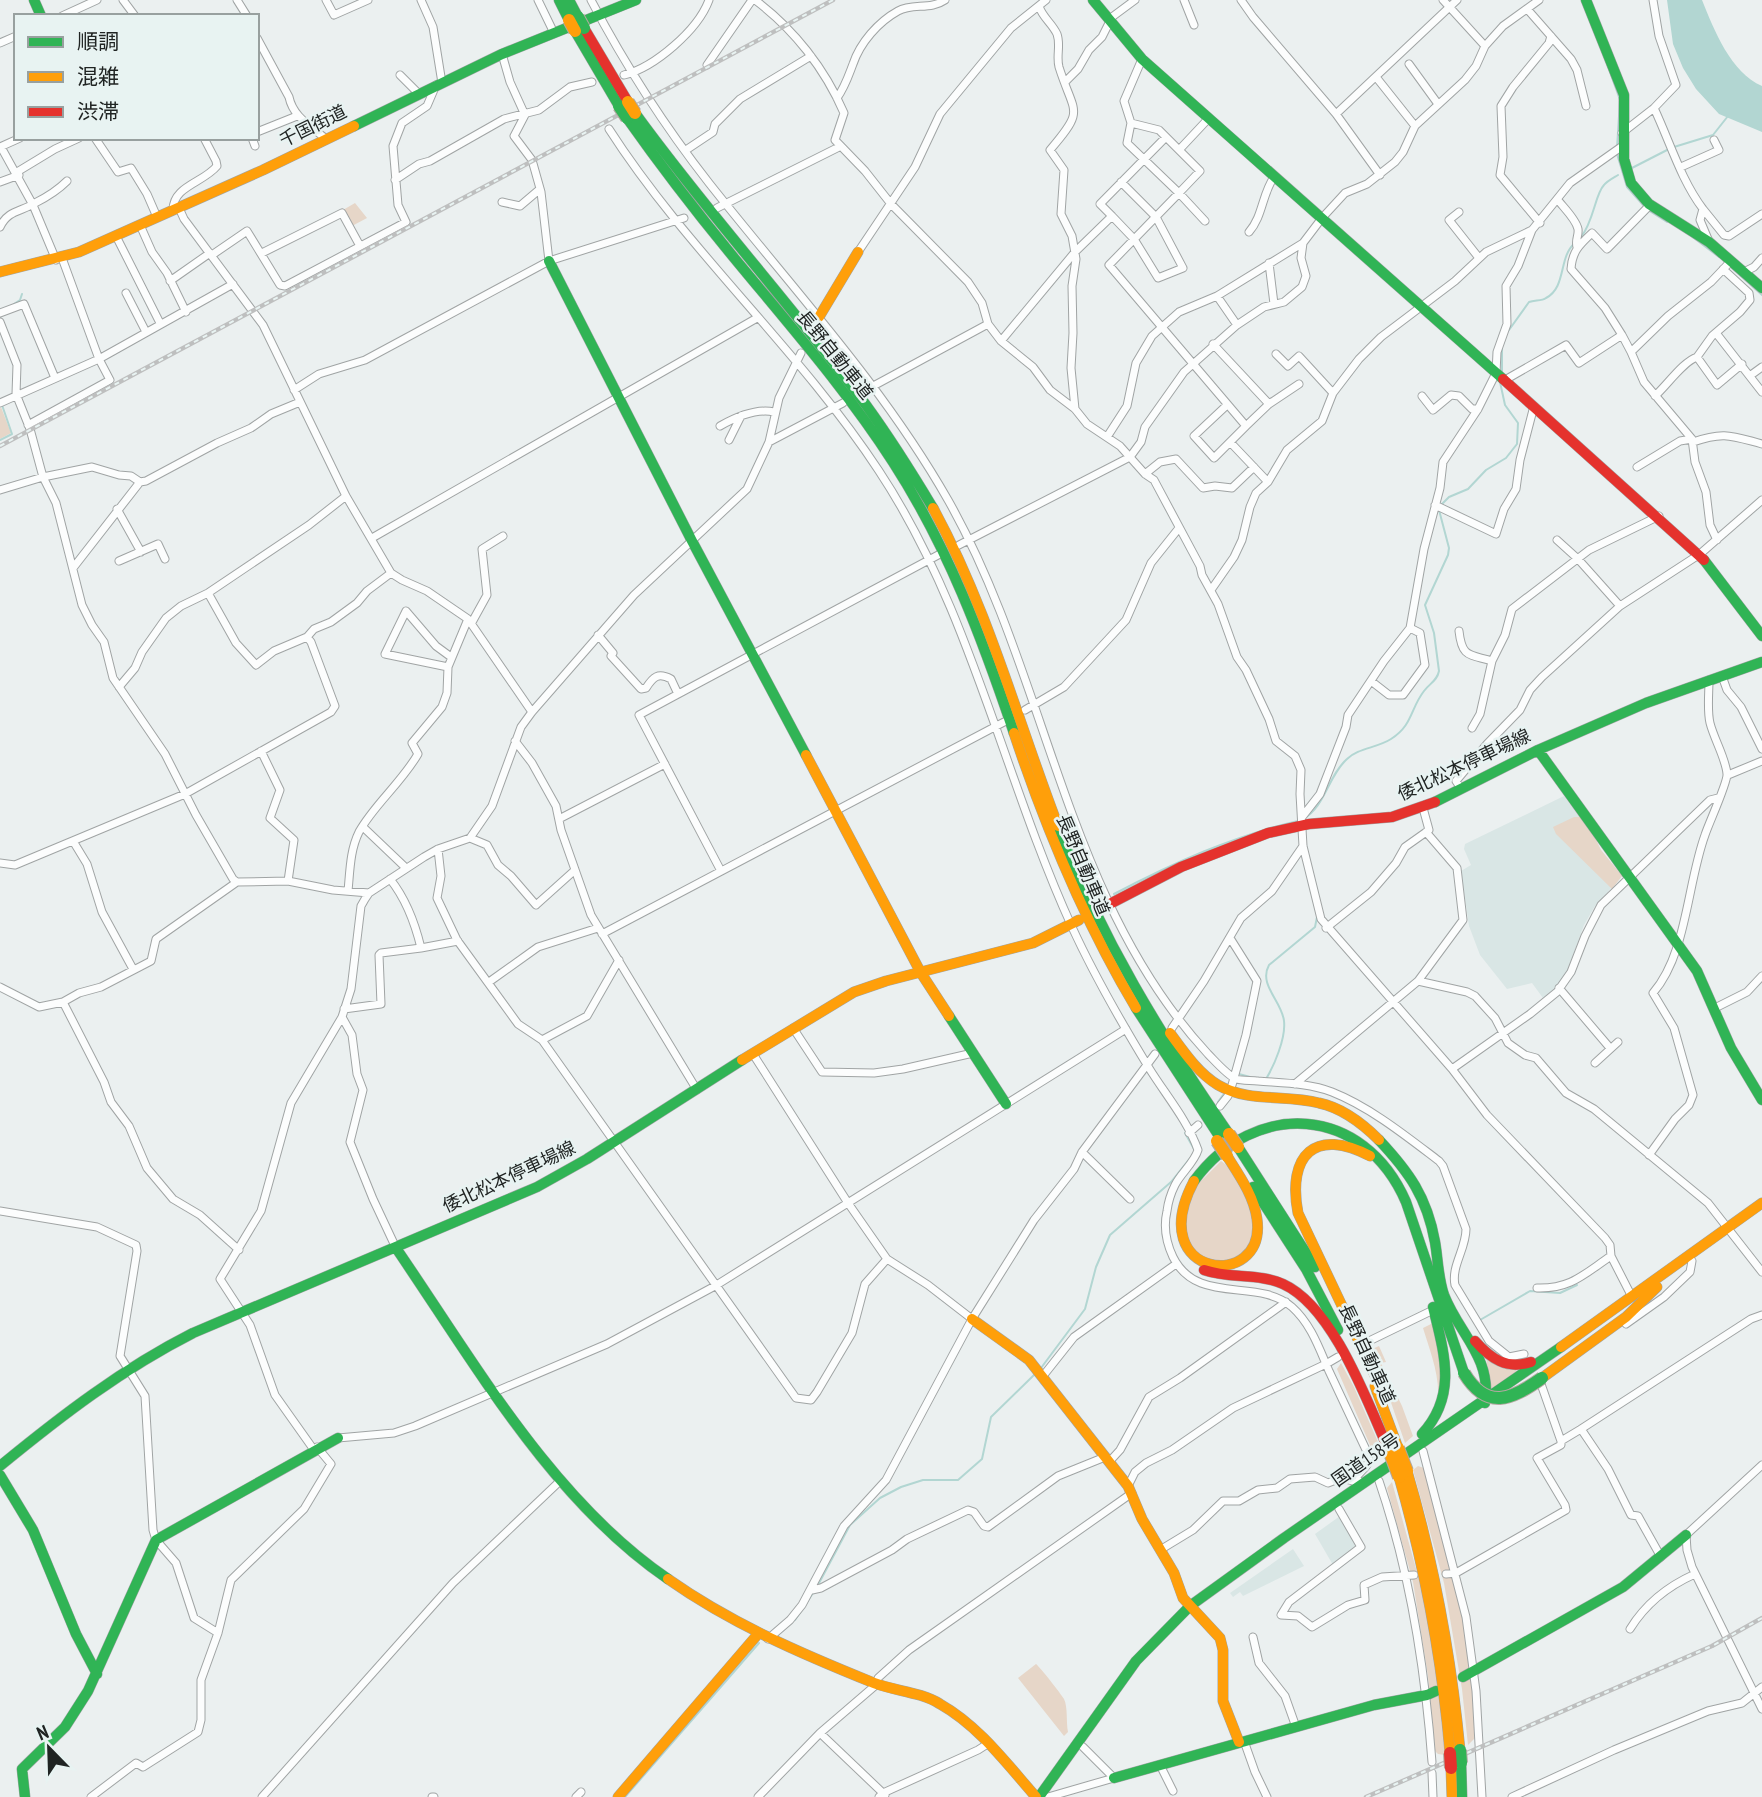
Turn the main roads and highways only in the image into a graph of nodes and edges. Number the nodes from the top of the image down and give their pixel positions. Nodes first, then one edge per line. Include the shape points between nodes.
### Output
1 (559, 0) edge
2 (569, 0) edge
3 (636, 0) edge
4 (1093, 0) edge
5 (1586, 0) edge
6 (577, 24) junction
7 (628, 110) junction
8 (859, 252) road end
9 (549, 261) road end
10 (0, 272) edge
11 (1762, 288) edge
12 (816, 323) road end
13 (1762, 636) edge
14 (1762, 662) edge
15 (1538, 750) junction
16 (1104, 906) road end
17 (1075, 922) road end
18 (1104, 933) junction
19 (921, 973) junction
20 (1762, 1100) edge
21 (1006, 1104) road end
22 (1222, 1138) junction
23 (1232, 1152) junction
24 (1406, 1171) junction
25 (1397, 1184) junction
26 (1762, 1203) edge
27 (1762, 1212) edge
28 (1730, 1230) junction
29 (1419, 1244) junction
30 (396, 1248) junction
31 (1452, 1307) junction
32 (972, 1319) road end
33 (1567, 1342) junction
34 (1538, 1380) junction
35 (1377, 1392) junction
36 (1485, 1404) junction
37 (338, 1438) road end
38 (1394, 1450) junction
39 (0, 1466) edge
40 (0, 1475) edge
41 (1377, 1478) junction
42 (1686, 1535) road end
43 (1193, 1608) junction
44 (763, 1636) junction
45 (96, 1674) junction
46 (1469, 1674) road end
47 (1431, 1693) road end
48 (1242, 1741) junction
49 (1456, 1758) junction
50 (1114, 1778) road end
51 (25, 1797) edge
52 (618, 1797) edge
53 (1037, 1797) edge
54 (1048, 1797) edge
55 (1452, 1797) edge
56 (1462, 1797) edge

1 - 6 main road, 長野自動車道
2 - 6 main road, 長野自動車道
3 - 10 main road, 千国街道 via 502,54 116,236 59,259
4 - 13 main road via 1142,59 1700,554
5 - 11 main road via 1623,95 1618,149 1633,187 1647,208 1710,243 1727,265
6 - 7 main road, 長野自動車道
7 - 18 main road, 長野自動車道 via 863,402 934,511 982,614 1074,869
7 - 22 main road, 長野自動車道 via 679,192 855,407 926,515 973,616 1049,831 1082,909 1168,1062
8 - 12 main road
9 - 19 main road
14 - 15 main road, 倭北松本停車場線 via 1646,703
15 - 16 main road, 倭北松本停車場線 via 1423,808 1380,819 1302,821 1209,855
15 - 20 main road via 1696,971
17 - 19 main road, 倭北松本停車場線 via 1022,947
18 - 22 main road, 長野自動車道
18 - 24 main road via 1166,1028 1209,1079 1237,1093 1309,1100 1341,1111 1370,1129
19 - 21 main road
19 - 30 main road, 倭北松本停車場線 via 854,992 537,1187
22 - 23 main road, 長野自動車道, bridge
23 - 25 main road via 1252,1198 1258,1229 1245,1257 1217,1267 1198,1259 1188,1248 1180,1229 1182,1208 1195,1179 1210,1161 1251,1134 1297,1124 1337,1129 1369,1147
23 - 35 main road, 長野自動車道 via 1314,1264
23 - 38 main road, 長野自動車道 via 1328,1310
24 - 31 main road via 1422,1200 1440,1281
24 - 38 main road via 1349,1127 1319,1119 1284,1119 1247,1129 1215,1149 1191,1175 1174,1214 1177,1241 1200,1269 1280,1283 1309,1302
25 - 29 main road
25 - 35 main road via 1361,1150 1329,1143 1303,1158 1293,1187 1298,1213 1380,1386
26 - 28 main road, 国道158号
27 - 28 main road, 国道158号
28 - 33 main road, 国道158号
28 - 34 main road, 国道158号 via 1626,1317
29 - 34 main road, bridge via 1464,1373 1477,1392 1501,1399 1517,1395
29 - 41 main road via 1442,1349 1445,1402 1434,1423
30 - 39 main road, 倭北松本停車場線 via 180,1339 126,1368
30 - 44 main road via 560,1481 654,1570
31 - 33 main road via 1490,1357 1506,1366 1525,1365
31 - 36 main road via 1485,1372
32 - 43 main road via 1020,1353 1043,1376 1130,1489 1183,1598
33 - 36 main road, 国道158号
34 - 36 main road, 国道158号
35 - 38 main road, 長野自動車道
36 - 41 main road, 国道158号
36 - 41 main road, 国道158号 via 1423,1451
37 - 45 main road via 156,1540
38 - 49 main road, 長野自動車道, bridge via 1435,1623
40 - 45 main road via 31,1522
41 - 43 main road, 国道158号
41 - 43 main road, 国道158号 via 1359,1481
42 - 46 main road via 1623,1587
43 - 48 main road via 1220,1638 1223,1700
43 - 53 main road, 国道158号 via 1136,1661
43 - 54 main road, 国道158号 via 1142,1665
44 - 52 main road
44 - 53 main road via 877,1684 938,1702 968,1722
45 - 51 main road via 65,1727 22,1769
47 - 48 main road
48 - 50 main road
49 - 55 main road, 長野自動車道
49 - 56 main road, 長野自動車道

